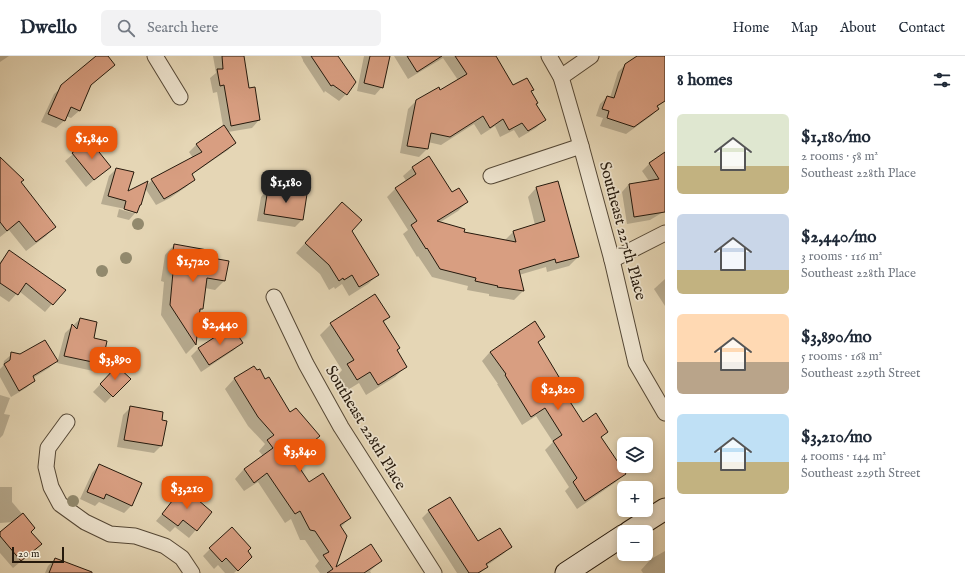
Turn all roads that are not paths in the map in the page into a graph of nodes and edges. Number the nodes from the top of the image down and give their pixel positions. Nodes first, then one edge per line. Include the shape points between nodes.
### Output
1 (155, 56) edge
2 (549, 56) edge
3 (591, 56) edge
4 (561, 76) junction
5 (180, 97) dead end
6 (581, 146) junction
7 (491, 176) dead end
8 (665, 233) edge
9 (612, 260) junction
10 (274, 297) dead end
11 (665, 413) edge
12 (67, 422) dead end
13 (665, 509) edge
14 (640, 525) edge
15 (617, 540) edge
16 (192, 573) edge
17 (434, 573) edge
18 (566, 573) edge

1 - 5 street
2 - 4 street, Southeast 227th Place
3 - 4 street
4 - 6 street, Southeast 227th Place
6 - 7 street
6 - 9 street, Southeast 227th Place
8 - 9 street
9 - 11 street, Southeast 227th Place via 636,363
10 - 17 street, Southeast 228th Place via 306,364 341,427
12 - 16 street via 48,448 46,467 51,487 60,504 85,522 110,534 135,536 165,546 182,558
13 - 14 main road
15 - 18 main road

